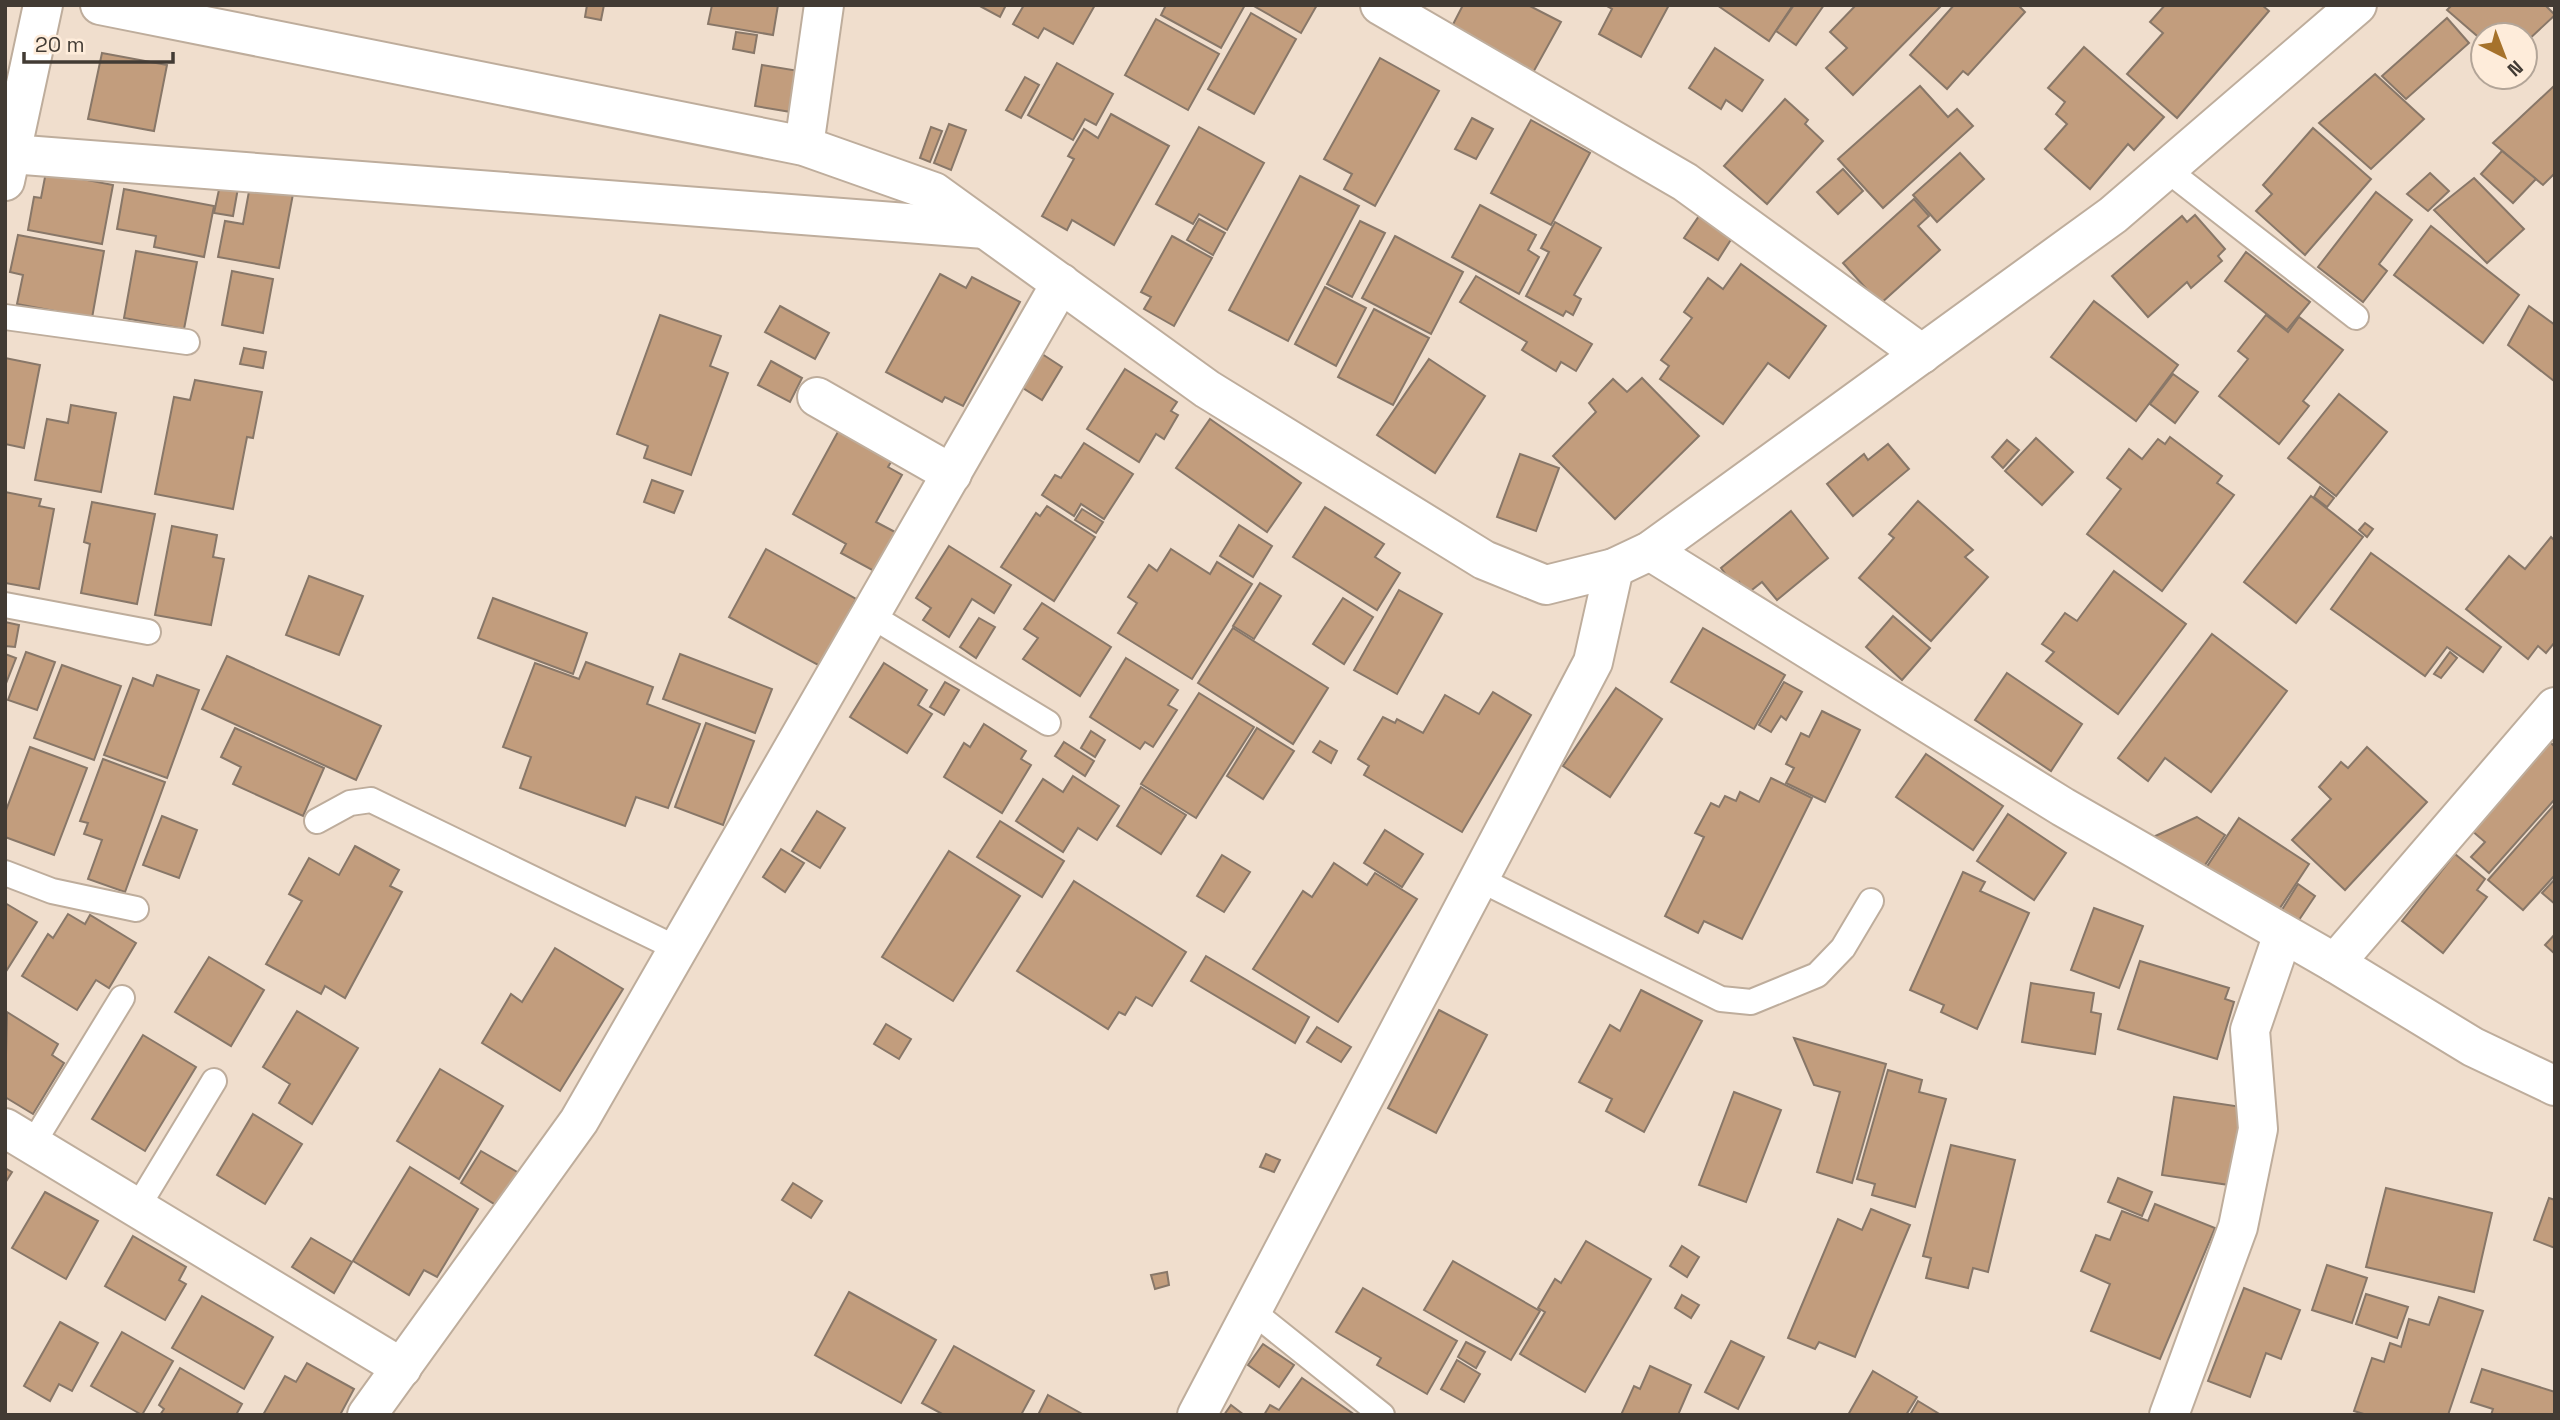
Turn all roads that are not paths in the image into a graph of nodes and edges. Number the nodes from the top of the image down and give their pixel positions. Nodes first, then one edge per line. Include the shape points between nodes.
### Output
1 (43, 5) edge
2 (100, 5) edge
3 (824, 5) edge
4 (1380, 5) edge
5 (2357, 5) edge
6 (164, 11) edge
7 (804, 146) junction
8 (8, 168) edge
9 (2166, 169) junction
10 (985, 229) junction
11 (1061, 283) junction
12 (5, 317) edge
13 (2356, 317) dead end
14 (187, 342) dead end
15 (1922, 354) junction
16 (817, 397) dead end
17 (952, 474) junction
18 (1650, 551) junction
19 (1614, 568) junction
20 (5, 604) edge
21 (870, 615) junction
22 (148, 632) dead end
23 (2555, 707) edge
24 (1048, 723) dead end
25 (317, 821) dead end
26 (5, 873) edge
27 (1479, 879) junction
28 (1871, 901) dead end
29 (136, 909) dead end
30 (2283, 934) junction
31 (678, 949) junction
32 (2335, 963) junction
33 (122, 998) dead end
34 (214, 1081) dead end
35 (2555, 1086) edge
36 (19, 1137) edge
37 (137, 1209) junction
38 (1252, 1311) junction
39 (402, 1368) junction
40 (367, 1415) edge
41 (1198, 1415) edge
42 (1382, 1415) edge
43 (2169, 1415) edge

1 - 8 street
2 - 6 street
3 - 7 street
4 - 15 street via 1685,182
5 - 9 street
6 - 7 street
7 - 10 street via 934,192
8 - 10 street
9 - 13 lane
9 - 15 street via 2113,215
10 - 11 street
11 - 17 street
11 - 19 street via 1207,389 1484,561 1546,584
12 - 14 lane
15 - 18 street
16 - 17 street
17 - 21 street
18 - 19 street
18 - 30 street via 2063,807
19 - 27 street via 1593,662
20 - 22 lane
21 - 24 lane
21 - 31 street
23 - 32 street
25 - 31 lane via 349,803 371,800
26 - 29 lane via 52,891
27 - 28 lane via 1721,999 1751,1002 1816,975 1843,948
27 - 38 street
30 - 32 street
30 - 43 street via 2250,1030 2258,1129 2238,1227
31 - 39 street via 579,1121
32 - 35 street via 2473,1047
33 - 36 lane
34 - 37 lane
36 - 37 street
37 - 39 street
38 - 41 street
38 - 42 lane
39 - 40 street

